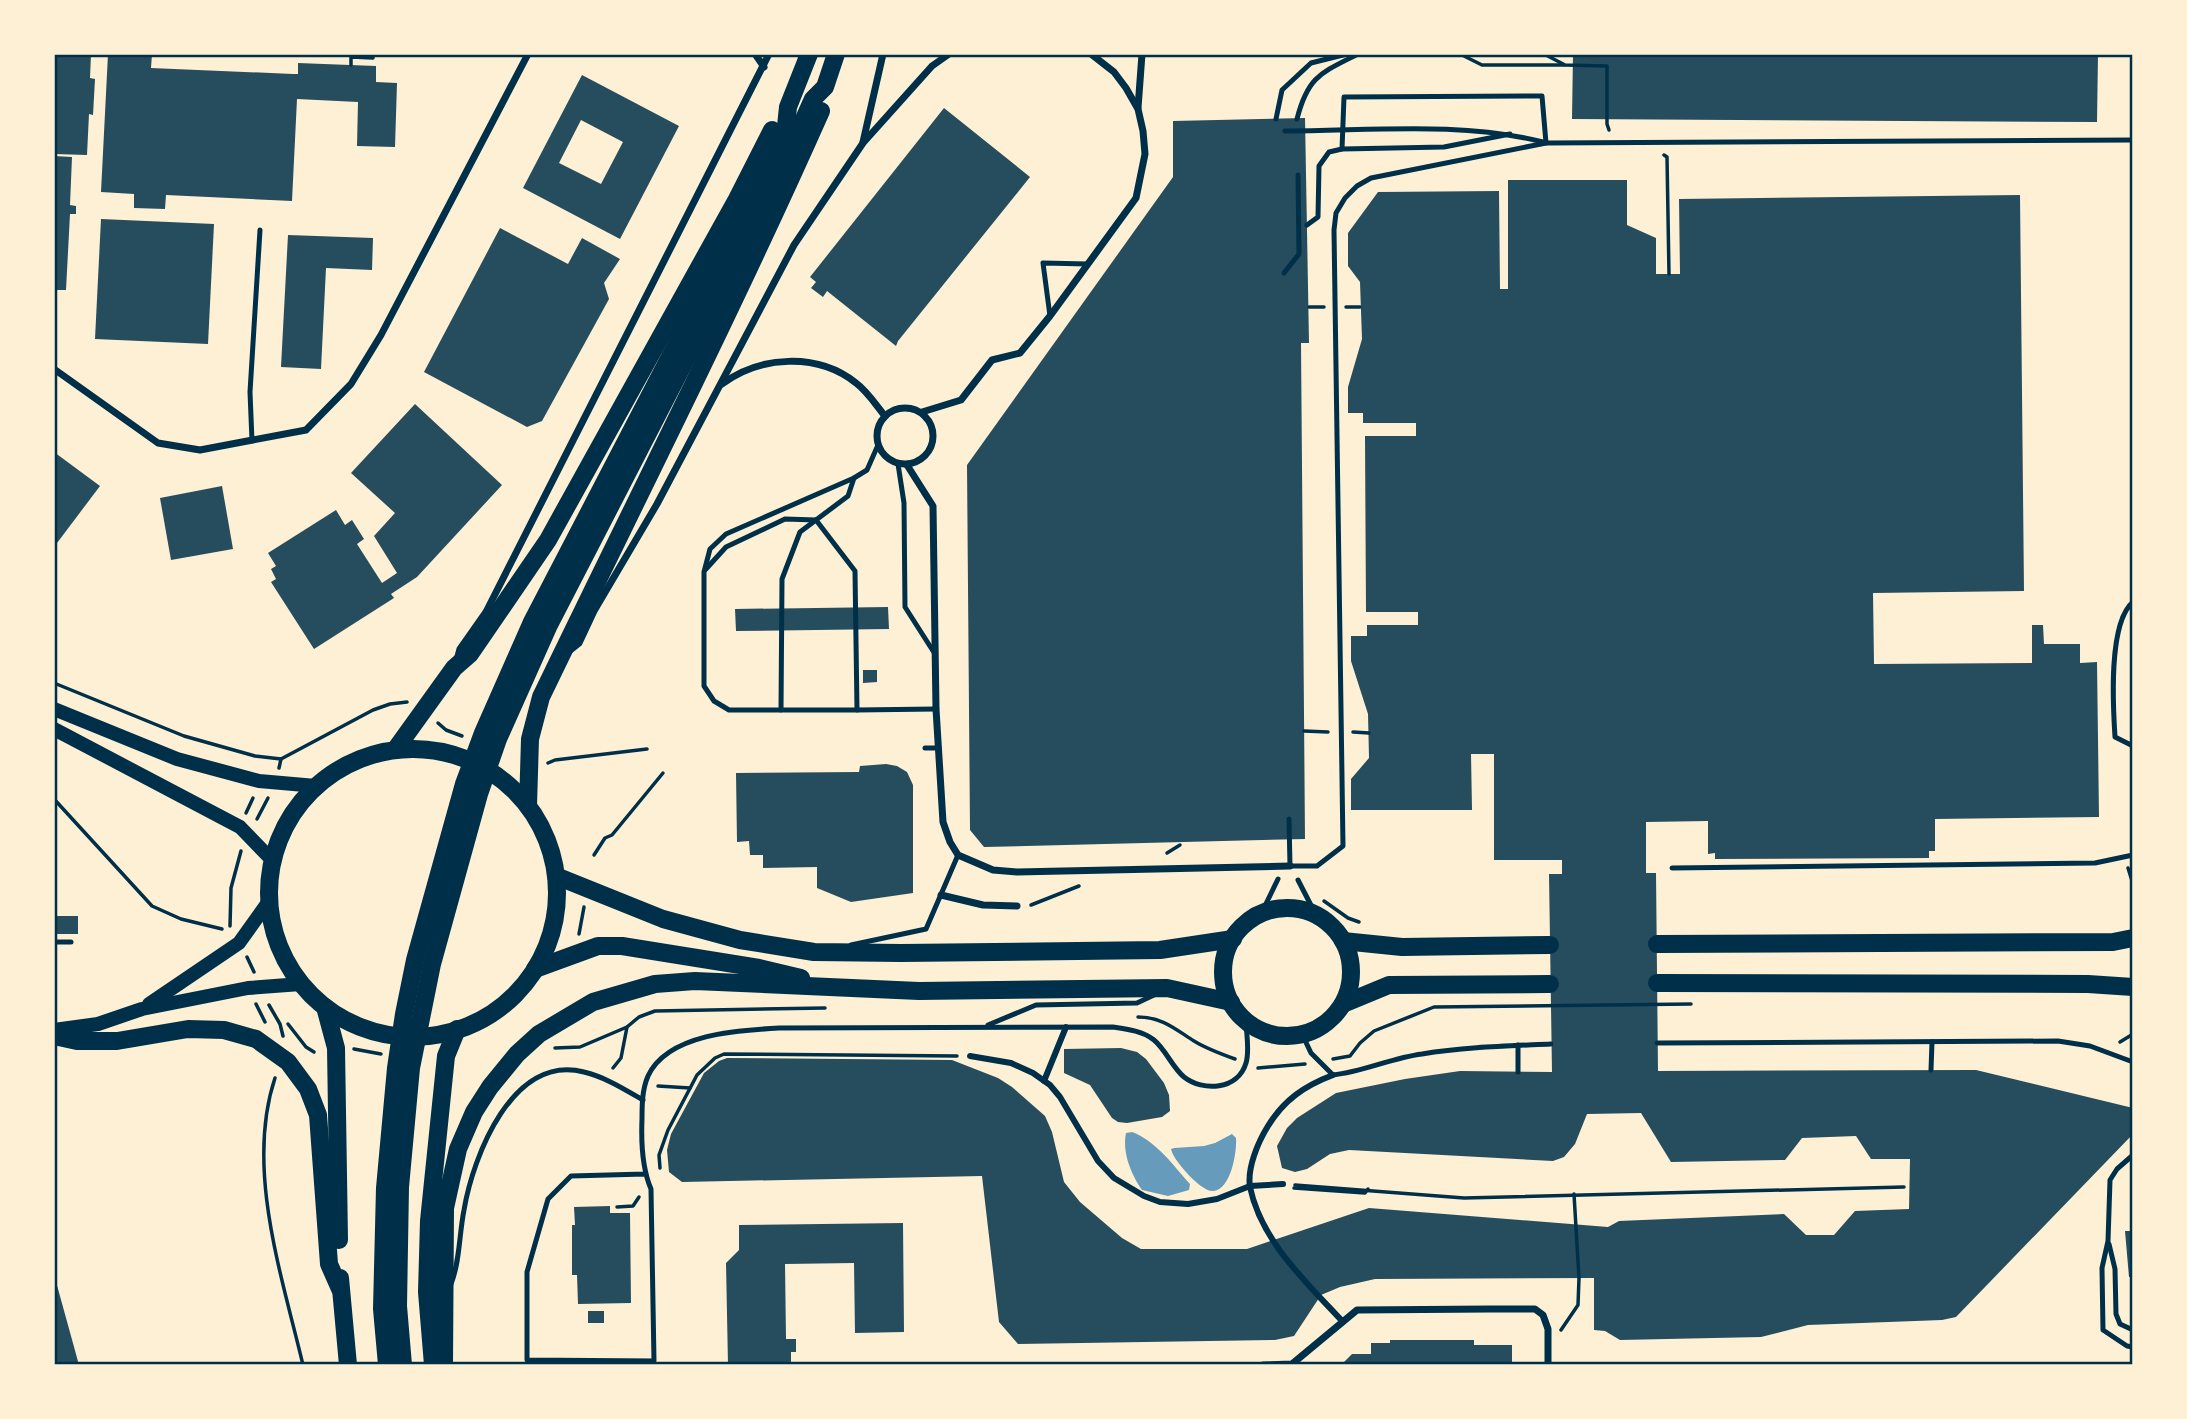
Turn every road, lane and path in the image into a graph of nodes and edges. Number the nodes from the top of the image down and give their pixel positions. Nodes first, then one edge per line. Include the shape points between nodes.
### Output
1 (373, 54) edge
2 (528, 54) edge
3 (755, 54) edge
4 (769, 54) edge
5 (808, 54) edge
6 (836, 54) edge
7 (883, 54) edge
8 (949, 54) edge
9 (1091, 54) edge
10 (1142, 54) edge
11 (1347, 54) edge
12 (1358, 54) edge
13 (1460, 54) edge
14 (1544, 54) edge
15 (351, 65) dead end
16 (1565, 65) junction
17 (764, 67) junction
18 (825, 87) junction
19 (788, 107) junction
20 (1138, 109) junction
21 (1276, 119) dead end
22 (1297, 119) dead end
23 (1607, 124) dead end
24 (1285, 131) dead end
25 (1510, 134) junction
26 (2133, 140) edge
27 (863, 143) junction
28 (1546, 143) junction
29 (1642, 143) junction
30 (1342, 149) junction
31 (1297, 175) dead end
32 (1307, 225) dead end
33 (260, 230) dead end
34 (1089, 264) junction
35 (1284, 273) dead end
36 (1669, 274) dead end
37 (1051, 316) junction
38 (54, 369) edge
39 (719, 387) junction
40 (922, 412) junction
41 (885, 416) junction
42 (251, 441) junction
43 (878, 445) junction
44 (898, 464) junction
45 (907, 465) junction
46 (854, 478) junction
47 (816, 520) junction
48 (704, 572) junction
49 (2133, 602) edge
50 (936, 656) junction
51 (560, 657) junction
52 (454, 668) junction
53 (54, 683) edge
54 (412, 703) dead end
55 (54, 709) edge
56 (936, 709) junction
57 (781, 710) junction
58 (857, 710) junction
59 (432, 718) dead end
60 (54, 729) edge
61 (455, 734) dead end
62 (2133, 746) edge
63 (925, 748) dead end
64 (937, 748) junction
65 (647, 749) dead end
66 (395, 750) junction
67 (547, 764) dead end
68 (663, 773) dead end
69 (316, 786) junction
70 (257, 790) dead end
71 (54, 799) edge
72 (528, 806) junction
73 (1289, 819) dead end
74 (243, 820) dead end
75 (594, 855) dead end
76 (958, 855) junction
77 (2133, 855) edge
78 (272, 860) junction
79 (1290, 866) junction
80 (1672, 868) dead end
81 (556, 876) junction
82 (1278, 879) dead end
83 (1297, 880) dead end
84 (1085, 884) dead end
85 (942, 895) junction
86 (1315, 895) dead end
87 (269, 901) junction
88 (585, 902) dead end
89 (1017, 906) dead end
90 (1028, 906) dead end
91 (1261, 914) junction
92 (1316, 915) junction
93 (1360, 923) dead end
94 (222, 929) dead end
95 (579, 936) dead end
96 (1233, 939) junction
97 (2133, 939) edge
98 (1343, 941) junction
99 (54, 942) edge
100 (71, 942) dead end
101 (1657, 944) dead end
102 (1550, 945) dead end
103 (814, 952) junction
104 (535, 969) junction
105 (1657, 983) dead end
106 (301, 984) junction
107 (1550, 984) dead end
108 (839, 987) junction
109 (2133, 987) edge
110 (1167, 988) junction
111 (251, 996) dead end
112 (1231, 1002) junction
113 (1343, 1004) junction
114 (1703, 1004) dead end
115 (325, 1007) junction
116 (142, 1009) junction
117 (1246, 1020) junction
118 (269, 1023) dead end
119 (288, 1024) dead end
120 (627, 1027) dead end
121 (985, 1027) junction
122 (1066, 1027) junction
123 (457, 1029) junction
124 (54, 1030) edge
125 (1302, 1034) junction
126 (54, 1036) edge
127 (1932, 1042) junction
128 (1657, 1043) dead end
129 (1551, 1044) dead end
130 (1518, 1045) junction
131 (345, 1048) dead end
132 (550, 1048) dead end
133 (954, 1048) dead end
134 (314, 1052) dead end
135 (381, 1054) dead end
136 (954, 1056) junction
137 (970, 1056) joint
138 (1319, 1062) junction
139 (2133, 1062) edge
140 (1258, 1068) dead end
141 (1931, 1070) dead end
142 (1518, 1072) dead end
143 (277, 1073) dead end
144 (1333, 1075) junction
145 (1044, 1081) junction
146 (645, 1086) junction
147 (691, 1088) junction
148 (642, 1100) junction
149 (2133, 1155) edge
150 (645, 1174) junction
151 (1283, 1184) joint
152 (1250, 1186) junction
153 (1904, 1187) dead end
154 (652, 1189) junction
155 (1574, 1195) junction
156 (617, 1207) dead end
157 (2108, 1241) junction
158 (340, 1289) junction
159 (445, 1300) junction
160 (1578, 1305) dead end
161 (1343, 1322) junction
162 (2133, 1330) edge
163 (2133, 1347) edge
164 (1292, 1364) edge
165 (303, 1365) edge
166 (348, 1365) edge
167 (387, 1365) edge
168 (403, 1365) edge
169 (433, 1365) edge
170 (444, 1365) edge
171 (1263, 1365) edge
172 (1548, 1365) edge

1 - 15 path via 373,58 351,57
2 - 42 street via 351,384 306,430
3 - 17 street
4 - 17 street
5 - 19 main road
6 - 18 main road
7 - 27 street
8 - 27 street via 932,66
9 - 20 street via 1114,72
10 - 20 street
11 - 21 lane via 1311,63 1282,90
12 - 22 lane via 1319,73 1303,96
13 - 16 path via 1482,65
14 - 16 path
16 - 23 path via 1607,66
17 - 52 street
18 - 51 main road via 824,105 775,215
18 - 168 main road via 813,99 759,218 548,627 479,793 435,952 411,1068 400,1187 398,1306
19 - 52 main road via 775,123 548,540 470,654
19 - 167 main road via 786,126 751,201 532,622 464,785 415,960 398,1055 385,1188 382,1309
20 - 34 street via 1145,154 1136,198
24 - 25 lane
25 - 28 lane
25 - 30 lane via 1444,147
26 - 29 lane
27 - 39 street via 794,246
28 - 29 lane
28 - 30 lane via 1542,96 1344,97
28 - 79 lane via 1371,178 1345,198 1336,213 1343,846 1317,866
29 - 36 path via 1667,157
30 - 32 lane via 1329,152 1319,166 1318,217
31 - 35 lane via 1299,254
33 - 42 lane
34 - 37 street
34 - 37 lane via 1043,263
37 - 40 street via 1020,353 992,360 961,400
38 - 42 street via 158,443 200,450
39 - 41 street via 758,366 805,362 836,371 858,384
39 - 51 street via 579,643
40 - 41 street via 906,407
40 - 45 street via 932,426 933,444 923,458
41 - 43 street via 877,430
43 - 44 street
43 - 46 lane via 867,470
44 - 45 street
44 - 50 lane via 904,503 905,607
45 - 50 street via 933,506
46 - 47 lane via 848,496
46 - 48 lane via 726,534 710,550
47 - 48 lane via 785,519 726,547
47 - 57 lane via 800,532 782,579
47 - 58 lane via 855,571
48 - 57 lane via 704,686 714,701 729,710
49 - 62 lane via 2127,607 2115,647 2113,709 2115,737
50 - 56 street
51 - 72 main road via 541,696 530,738
52 - 66 main road
53 - 54 path via 184,736 281,759 373,710
55 - 69 main road via 177,760 259,781
56 - 58 lane
56 - 64 street
57 - 58 lane
59 - 61 path
60 - 78 main road via 240,827
63 - 64 lane
64 - 76 street via 943,822
65 - 67 path
66 - 69 main road via 353,762
66 - 72 main road via 419,749 459,757 498,776
68 - 75 path
69 - 78 main road via 285,827
70 - 74 path
71 - 94 path via 152,906
72 - 81 main road via 540,824
73 - 79 lane
76 - 79 street via 993,870 1017,872
76 - 85 lane
77 - 80 lane via 2095,863
78 - 87 main road
81 - 103 main road via 663,919 740,940
81 - 104 main road via 553,924
82 - 91 lane
83 - 92 lane
84 - 90 path
85 - 89 street via 983,905
85 - 103 lane via 926,929
86 - 93 path
87 - 106 main road via 279,945
87 - 116 main road via 239,943
88 - 95 path
91 - 92 main road via 1288,908
91 - 96 main road
92 - 98 main road
96 - 103 main road via 1160,950
96 - 112 main road via 1224,974
97 - 101 main road
98 - 102 main road via 1402,947
98 - 113 main road via 1351,975
99 - 100 lane
104 - 108 main road via 597,946 622,946 759,968
104 - 123 main road via 502,1006
105 - 109 main road
106 - 115 main road
106 - 116 main road via 248,988
107 - 113 main road via 1389,985
108 - 110 main road via 919,991
108 - 159 main road via 695,981 655,984 593,1002 539,1034 490,1087 458,1149 445,1208
110 - 112 main road
110 - 121 lane via 1137,1003 1037,1005
111 - 118 path
112 - 117 main road
113 - 125 main road via 1325,1023
114 - 138 path via 1434,1007 1374,1031 1350,1056
115 - 123 main road via 371,1030 410,1037
115 - 158 main road via 336,1048
116 - 124 main road via 98,1024
117 - 122 lane via 1244,1070 1218,1087 1196,1086 1152,1038 1131,1029
117 - 125 main road via 1268,1032
119 - 134 path
120 - 132 path via 580,1047
121 - 122 lane
121 - 146 lane via 730,1031 667,1054 653,1068
122 - 145 street
123 - 169 main road via 446,1056 429,1221 427,1292
125 - 138 lane
126 - 158 main road via 117,1041 188,1029 224,1030 256,1039 288,1062 308,1089 318,1115 329,1264
127 - 128 lane
127 - 139 lane via 2058,1041 2090,1046
127 - 141 lane
129 - 130 lane
130 - 142 lane
130 - 144 lane via 1423,1053
131 - 135 path
133 - 136 path
136 - 137 path
136 - 147 path via 724,1054 702,1069
137 - 145 street via 1011,1063
138 - 140 path
138 - 144 lane
143 - 165 path via 264,1135 264,1183
144 - 152 street via 1311,1083 1283,1104 1262,1135
145 - 152 street via 1060,1097 1098,1161 1137,1192 1160,1202 1188,1203 1217,1199
146 - 147 path
146 - 148 lane
147 - 154 path via 659,1155 663,1181
148 - 150 lane
148 - 159 lane via 583,1071 547,1073 518,1090 486,1139 472,1174 455,1273
149 - 157 lane via 2110,1180
150 - 154 lane
150 - 154 lane via 571,1176 548,1199 527,1272 527,1360 654,1361
151 - 152 street
151 - 155 path via 1464,1198
152 - 161 street via 1265,1227 1296,1271
153 - 155 path
154 - 156 path via 633,1206
155 - 160 path
157 - 162 lane via 2115,1269 2116,1314 2120,1324
157 - 163 lane via 2102,1268 2103,1330
158 - 166 main road
159 - 170 main road
161 - 164 street
161 - 172 street via 1357,1310 1535,1309 1544,1315 1548,1329
164 - 171 street

